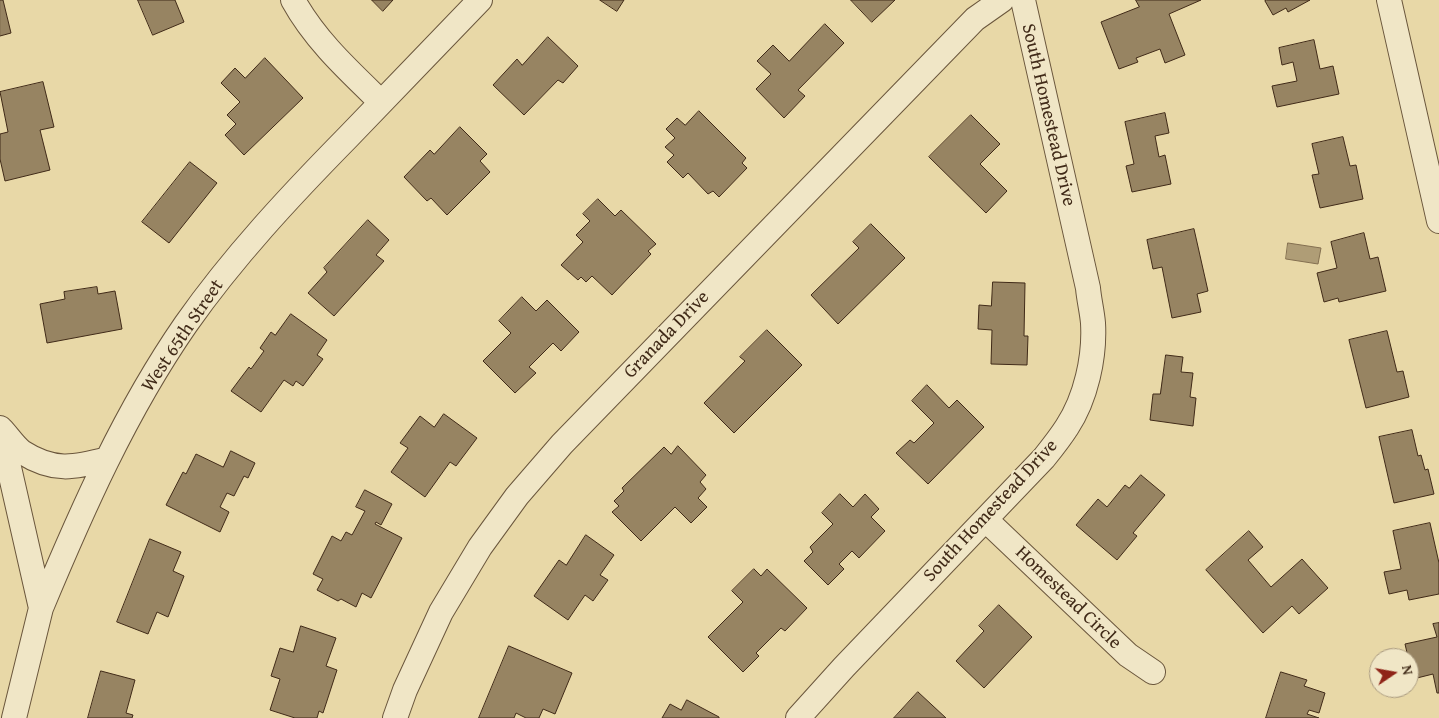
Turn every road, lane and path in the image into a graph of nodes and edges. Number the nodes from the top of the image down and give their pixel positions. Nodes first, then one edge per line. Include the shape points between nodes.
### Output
1 (293, 0) edge
2 (480, 0) edge
3 (1002, 0) edge
4 (1023, 0) edge
5 (1389, 0) edge
6 (381, 102) junction
7 (1439, 221) edge
8 (0, 428) edge
9 (107, 459) junction
10 (986, 520) junction
11 (41, 608) junction
12 (1152, 672) dead end
13 (14, 718) edge
14 (395, 718) edge
15 (798, 718) edge

1 - 6 street via 305,22 335,58
2 - 6 street, West 65th Street
3 - 14 street, Granada Drive via 975,19 827,169 568,437 517,496 480,547 441,612
4 - 10 street, South Homestead Drive via 1088,288 1093,323 1092,348 1087,379 1067,427 1044,458
5 - 7 street
6 - 9 street, West 65th Street via 246,247 187,324 147,386
8 - 9 street via 21,451 52,467 80,467
8 - 11 street
9 - 11 street, West 65th Street
10 - 12 street, Homestead Circle via 1128,655
10 - 15 street, South Homestead Drive
11 - 13 street, West 65th Street

